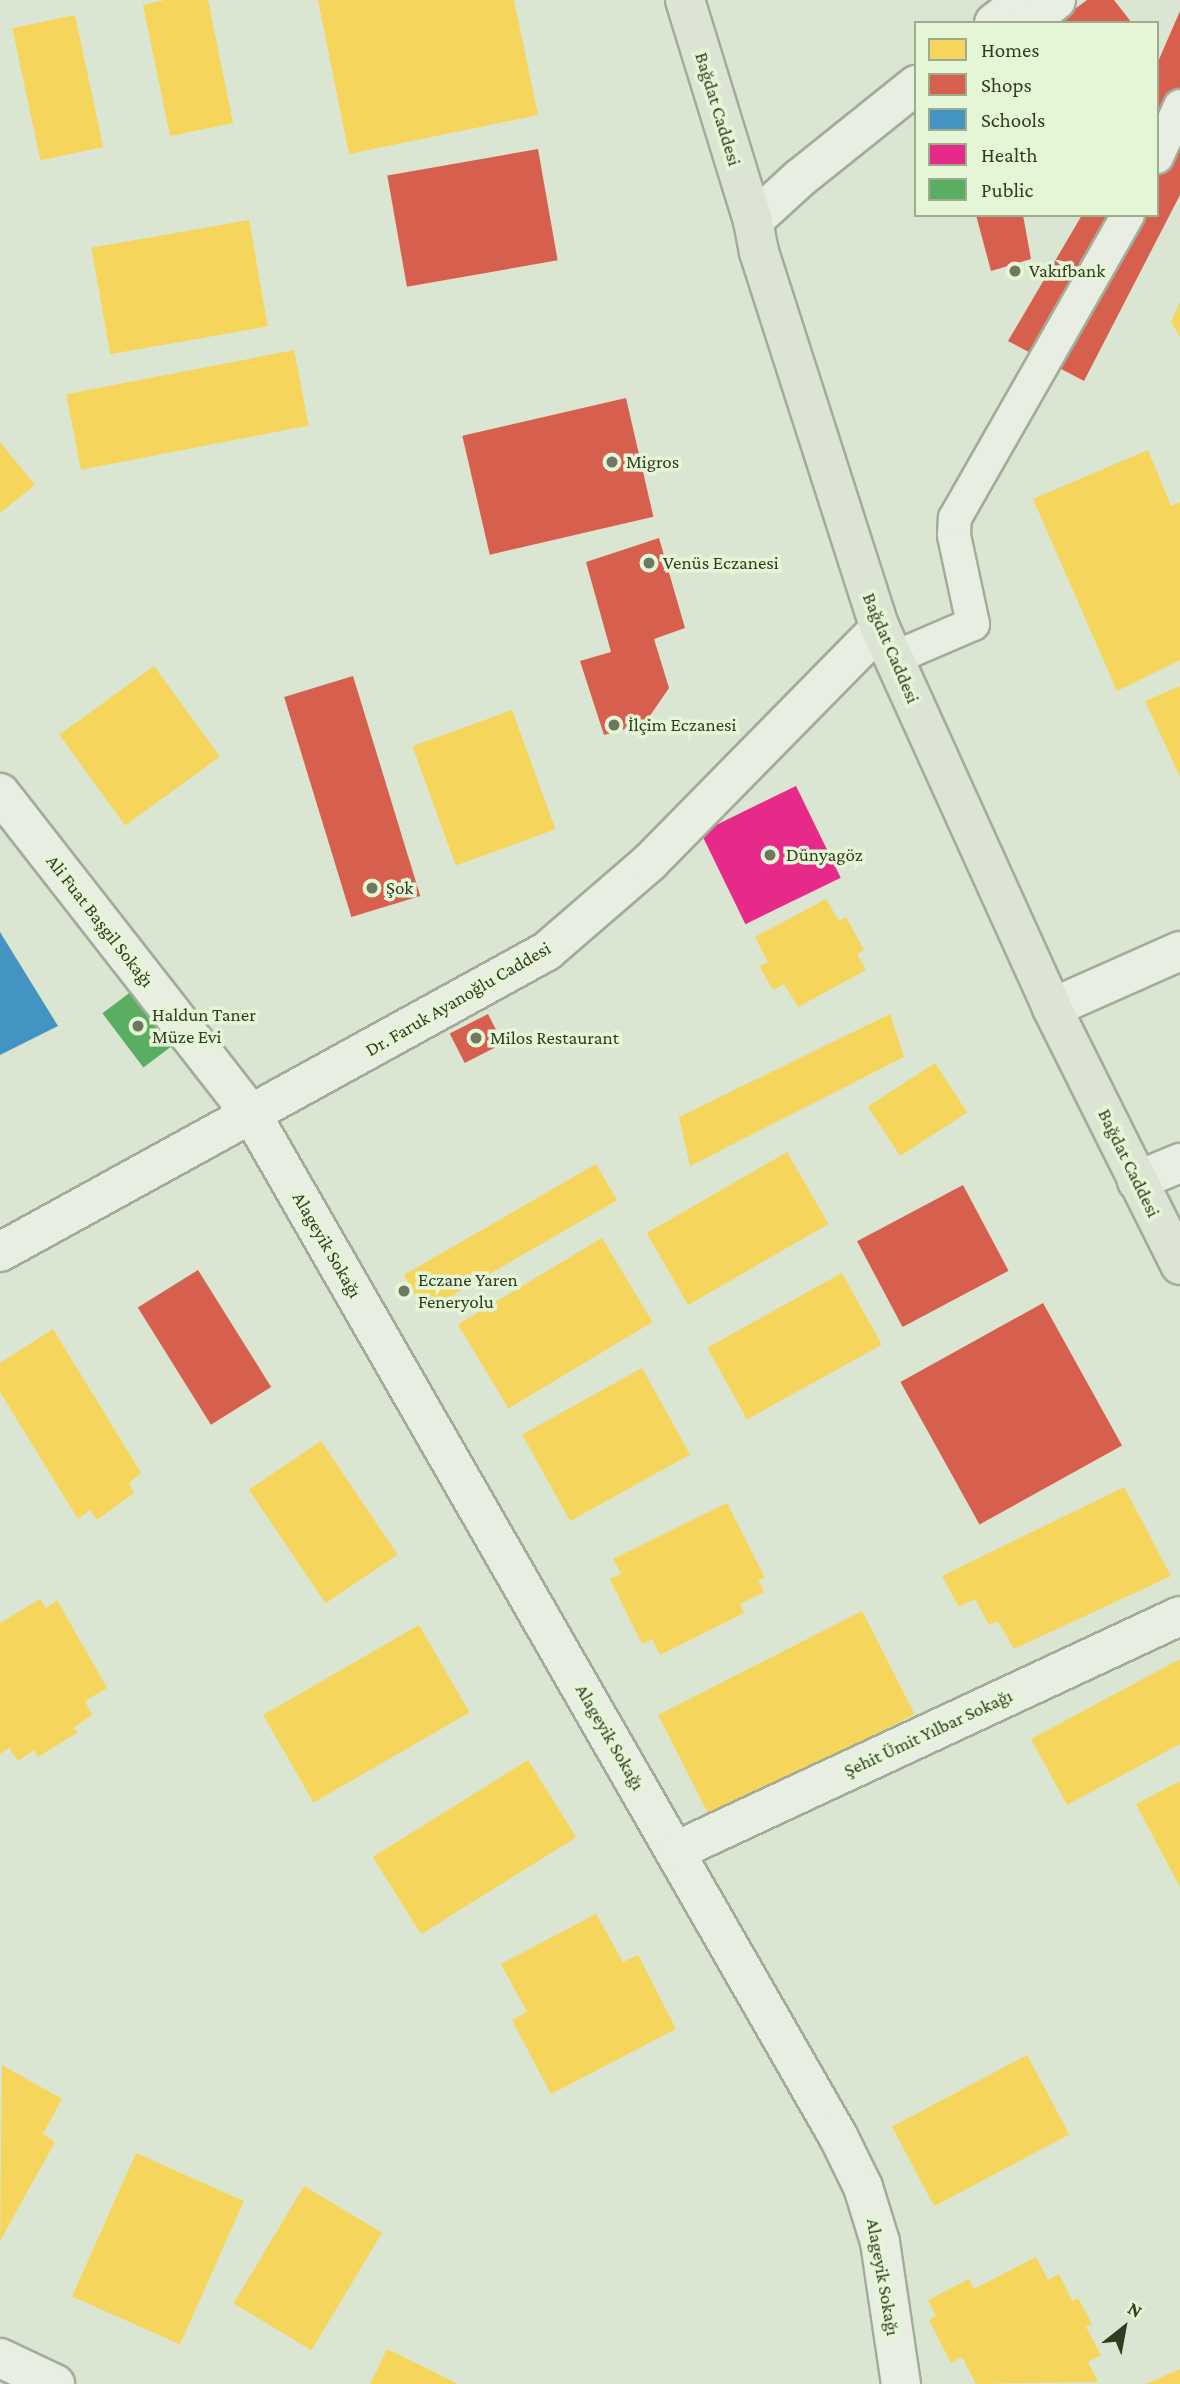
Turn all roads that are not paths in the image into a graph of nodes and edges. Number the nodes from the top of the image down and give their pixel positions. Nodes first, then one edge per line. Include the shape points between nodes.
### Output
1 (685, 0) edge
2 (1023, 0) edge
3 (1056, 0) edge
4 (997, 21) edge
5 (1030, 21) edge
6 (914, 88) edge
7 (1180, 106) edge
8 (914, 115) edge
9 (1159, 153) edge
10 (1127, 217) edge
11 (756, 236) junction
12 (887, 643) junction
13 (0, 793) edge
14 (1180, 951) edge
15 (1052, 1008) junction
16 (252, 1115) junction
17 (1180, 1163) edge
18 (1137, 1181) junction
19 (0, 1252) edge
20 (1180, 1265) edge
21 (1180, 1616) edge
22 (676, 1851) junction
23 (0, 2358) edge
24 (55, 2384) edge
25 (901, 2384) edge

1 - 11 main road, Bağdat Caddesi
2 - 4 street
3 - 5 street
6 - 11 street via 800,178
7 - 9 street
8 - 11 street
10 - 12 street via 955,518 954,535 973,624
11 - 12 main road, Bağdat Caddesi
12 - 15 main road, Bağdat Caddesi
12 - 16 street, Dr. Faruk Ayanoğlu Caddesi via 547,951
13 - 16 street, Ali Fuat Başgil Sokağı
14 - 15 street
15 - 18 main road, Bağdat Caddesi
16 - 19 street, Dr. Faruk Ayanoğlu Caddesi
16 - 22 street, Alageyik Sokağı
17 - 18 street
18 - 20 main road, Bağdat Caddesi
21 - 22 street, Şehit Ümit Yılbar Sokağı
22 - 25 street, Alageyik Sokağı via 863,2187 880,2242
23 - 24 street

